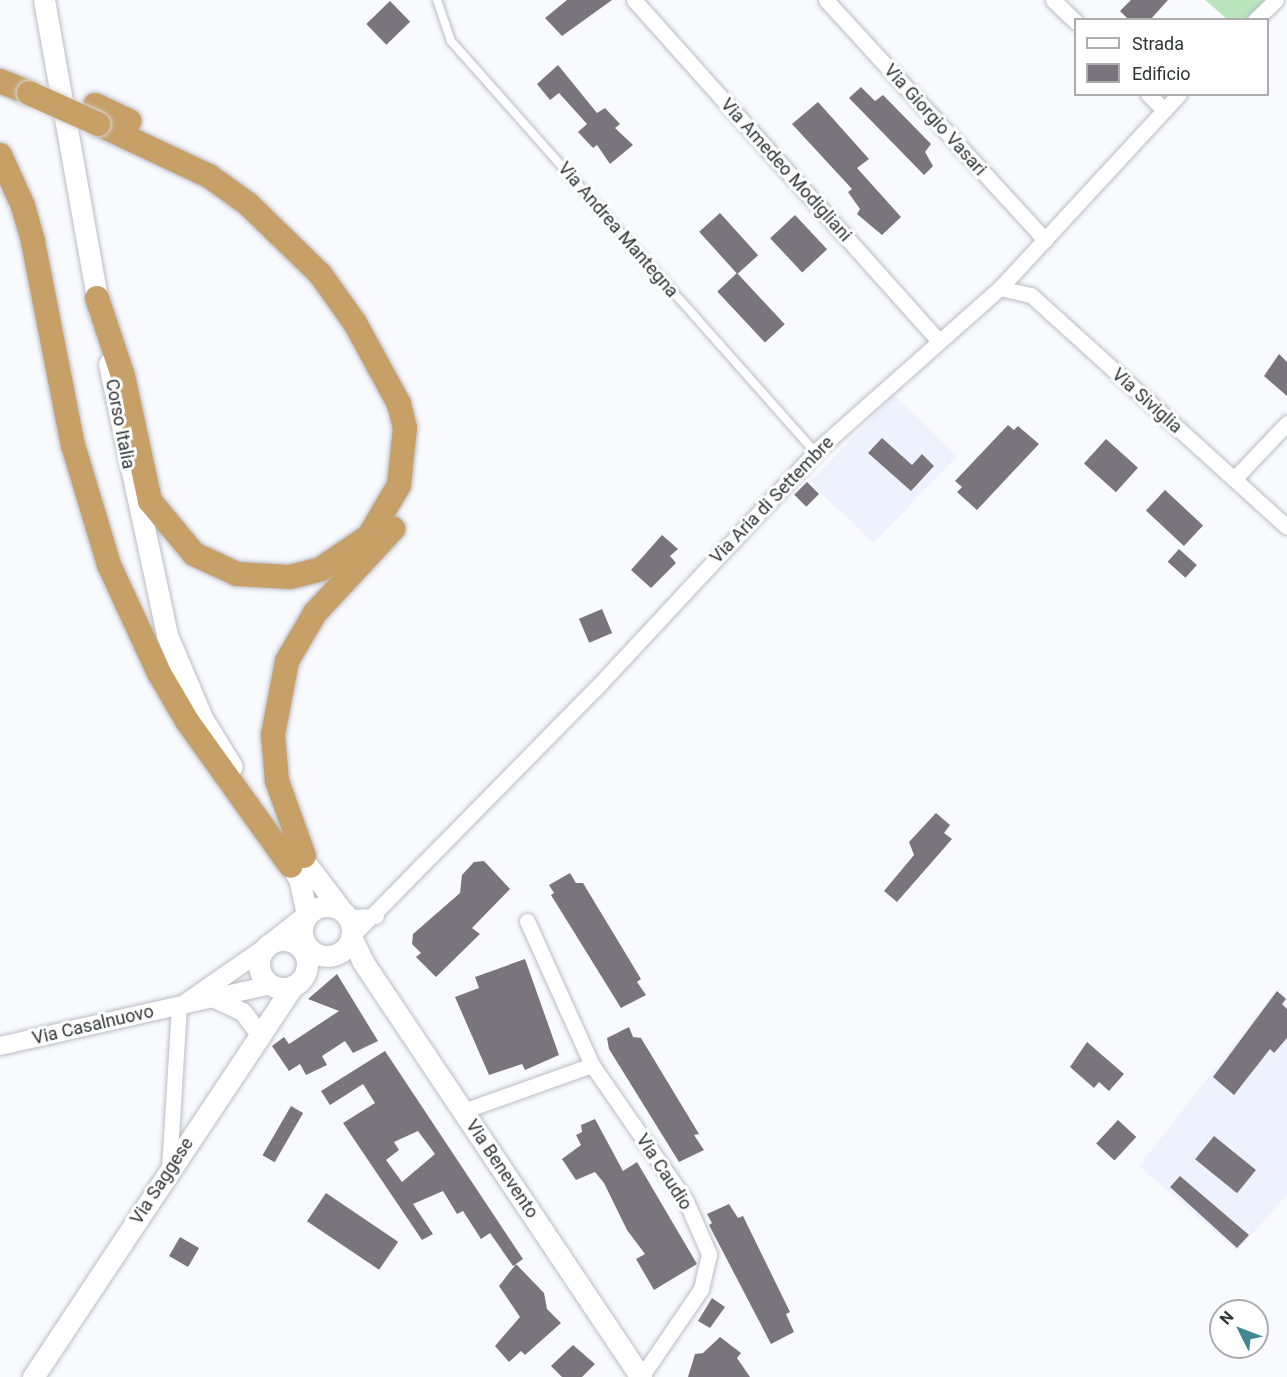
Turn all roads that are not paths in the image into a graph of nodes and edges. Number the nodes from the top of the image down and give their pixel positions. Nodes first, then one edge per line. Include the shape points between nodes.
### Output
1 (44, 0) edge
2 (437, 0) edge
3 (634, 0) edge
4 (826, 0) edge
5 (1053, 0) edge
6 (1276, 0) edge
7 (1257, 18) edge
8 (1074, 20) edge
9 (0, 64) edge
10 (0, 81) edge
11 (28, 85) junction
12 (1150, 96) edge
13 (1177, 96) edge
14 (1164, 110) junction
15 (96, 114) junction
16 (0, 155) edge
17 (1045, 240) junction
18 (1000, 288) junction
19 (97, 298) junction
20 (938, 340) junction
21 (1287, 423) edge
22 (815, 452) junction
23 (1234, 479) junction
24 (1287, 527) edge
25 (298, 861) junction
26 (307, 915) junction
27 (527, 921) dead end
28 (345, 929) junction
29 (268, 946) junction
30 (297, 982) junction
31 (271, 985) junction
32 (215, 999) junction
33 (182, 1004) junction
34 (259, 1033) junction
35 (0, 1046) edge
36 (592, 1065) junction
37 (463, 1111) junction
38 (170, 1169) junction
39 (33, 1377) edge
40 (641, 1377) edge

1 - 19 main road, Corso Italia
2 - 22 lane, Via Andrea Mantegna via 452,41
3 - 20 street, Via Amedeo Modigliani
4 - 17 street, Via Giorgio Vasari
5 - 8 street
6 - 7 street
9 - 11 highway
10 - 11 highway
11 - 15 highway, bridge
12 - 14 street
13 - 14 street, Via Aria di Settembre
14 - 17 street, Via Aria di Settembre
15 - 19 highway via 209,176 248,204 320,274 355,323 386,376 405,428 399,485 369,536 321,569 290,577 237,574 194,554 150,501 123,376
15 - 25 highway via 216,163 296,226 366,315 414,399 421,441 415,484 402,519 373,556 315,613 287,661 273,735 277,781
16 - 25 highway via 28,224 73,445 109,566 159,673 187,721
17 - 18 street, Via Aria di Settembre
18 - 20 street, Via Aria di Settembre
18 - 23 street, Via Siviglia via 1030,295
19 - 25 main road, Corso Italia via 127,461 167,635 202,718
20 - 22 street, Via Aria di Settembre
21 - 23 street
22 - 28 street, Via Aria di Settembre via 376,916
23 - 24 street, Via Siviglia
25 - 26 main road
25 - 28 main road
26 - 28 main road via 327,906
26 - 28 main road via 302,937 310,950 324,956
26 - 29 main road
27 - 36 street, Via Caudio
28 - 30 main road
28 - 37 main road, Via Benevento
29 - 30 main road via 288,940 300,946 307,959
29 - 31 main road via 258,966
29 - 33 street
30 - 31 main road
30 - 34 main road, Via Saggese
31 - 32 street, Via Casalnuovo
31 - 34 main road
32 - 33 street, Via Casalnuovo
32 - 34 street via 243,1012
33 - 35 street, Via Casalnuovo
33 - 38 street
34 - 38 main road, Via Saggese
36 - 37 street
36 - 40 street, Via Caudio via 686,1201 709,1254 701,1289
37 - 40 main road, Via Benevento
38 - 39 main road, Via Saggese

